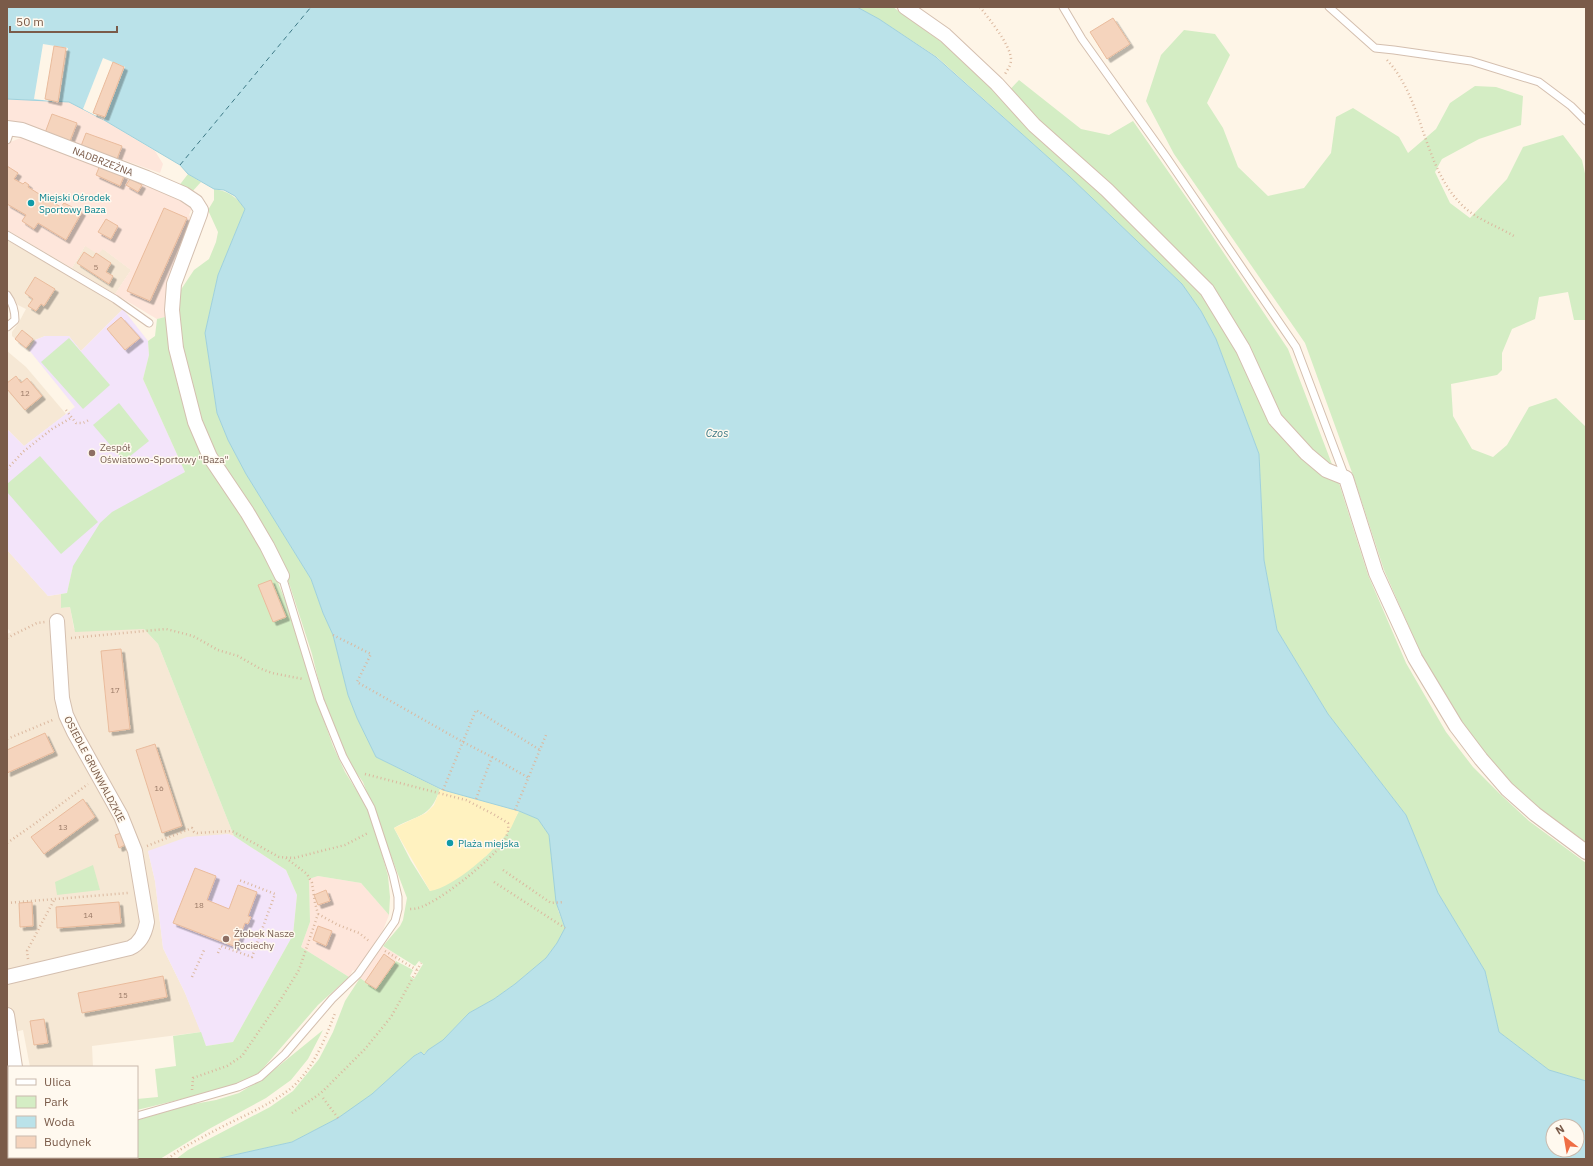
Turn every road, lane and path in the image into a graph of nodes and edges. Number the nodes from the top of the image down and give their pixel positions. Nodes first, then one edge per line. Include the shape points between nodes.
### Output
1 (905, 7) edge
2 (980, 7) edge
3 (1063, 7) edge
4 (1329, 7) edge
5 (1375, 48) junction
6 (1002, 78) dead end
7 (1586, 121) edge
8 (8, 132) edge
9 (7, 235) edge
10 (1514, 236) dead end
11 (7, 295) edge
12 (149, 323) dead end
13 (7, 326) edge
14 (66, 410) dead end
15 (71, 418) junction
16 (89, 420) dead end
17 (7, 469) edge
18 (1346, 478) junction
19 (282, 576) joint
20 (57, 621) joint
21 (332, 635) dead end
22 (77, 637) dead end
23 (7, 638) edge
24 (313, 677) junction
25 (66, 715) junction
26 (546, 735) dead end
27 (7, 739) edge
28 (463, 742) junction
29 (540, 750) junction
30 (492, 757) junction
31 (349, 769) junction
32 (98, 776) junction
33 (529, 778) junction
34 (443, 790) dead end
35 (476, 799) dead end
36 (515, 810) dead end
37 (378, 829) junction
38 (7, 843) edge
39 (135, 851) junction
40 (1586, 852) edge
41 (286, 858) junction
42 (503, 870) dead end
43 (239, 880) dead end
44 (494, 882) dead end
45 (143, 892) junction
46 (54, 900) junction
47 (564, 902) dead end
48 (7, 903) edge
49 (398, 909) junction
50 (318, 914) junction
51 (565, 928) dead end
52 (363, 936) dead end
53 (377, 947) junction
54 (206, 948) dead end
55 (218, 954) dead end
56 (422, 963) dead end
57 (417, 970) junction
58 (29, 972) junction
59 (7, 977) edge
60 (192, 977) dead end
61 (336, 1008) dead end
62 (7, 1016) edge
63 (15, 1066) edge
64 (322, 1098) dead end
65 (192, 1100) junction
66 (292, 1113) dead end
67 (138, 1116) edge
68 (338, 1118) dead end
69 (168, 1159) edge

1 - 18 street via 945,35 997,84 1034,125 1107,190 1207,290 1243,349 1275,419 1316,462 1326,470
2 - 6 path via 1009,52 1010,66
3 - 18 lane via 1082,39 1296,347
4 - 5 lane
5 - 7 lane via 1471,61 1539,82
5 - 10 path via 1395,69 1408,90 1422,131 1446,185 1471,214
8 - 19 street, NADBRZEŻNA via 22,130 147,178 184,194 196,202 201,210 174,284 172,310 176,348 195,422 210,457 247,512
9 - 12 lane via 115,299
11 - 13 lane via 15,312 15,320
14 - 15 path
15 - 16 path via 79,423
15 - 17 path via 24,451
18 - 40 street via 1376,573 1415,658 1456,726 1507,789 1535,814
19 - 24 lane
20 - 23 path via 37,623
20 - 25 street, OSIEDLE GRUNWALDZKIE via 62,698
21 - 28 path via 371,654 357,682
22 - 24 path via 166,629 193,636 218,650 238,656 272,673 302,679
24 - 31 lane
25 - 27 path
25 - 32 street, OSIEDLE GRUNWALDZKIE
26 - 29 path
28 - 29 path via 476,710
28 - 30 path
28 - 34 path
29 - 33 path
30 - 33 path
30 - 35 path
31 - 37 lane via 371,808
31 - 49 path via 466,800 508,823 509,830 503,843 469,876 435,900 418,908
32 - 38 path
32 - 39 street, OSIEDLE GRUNWALDZKIE via 121,816
33 - 36 path
37 - 41 path via 345,845
37 - 49 lane via 393,875
39 - 41 path via 192,828 197,833 232,831 279,857
39 - 45 street, OSIEDLE GRUNWALDZKIE
41 - 50 path via 307,874 312,883
42 - 47 path via 551,903
43 - 55 path via 275,894 252,958 221,946
44 - 51 path
45 - 46 path
45 - 58 street, OSIEDLE GRUNWALDZKIE via 147,922 145,932 136,945
46 - 48 path
46 - 58 path via 28,951
49 - 53 lane via 395,921
50 - 52 path
50 - 65 path via 298,970 281,999 242,1056 227,1066 193,1078
53 - 57 path
53 - 65 lane via 358,974 332,999 285,1054 260,1077 238,1088
54 - 60 path
56 - 57 path
57 - 66 path via 391,1017 365,1049 321,1093
58 - 59 street, OSIEDLE GRUNWALDZKIE
61 - 69 path via 321,1045 307,1070 290,1088
62 - 63 street
64 - 68 path
65 - 67 lane

